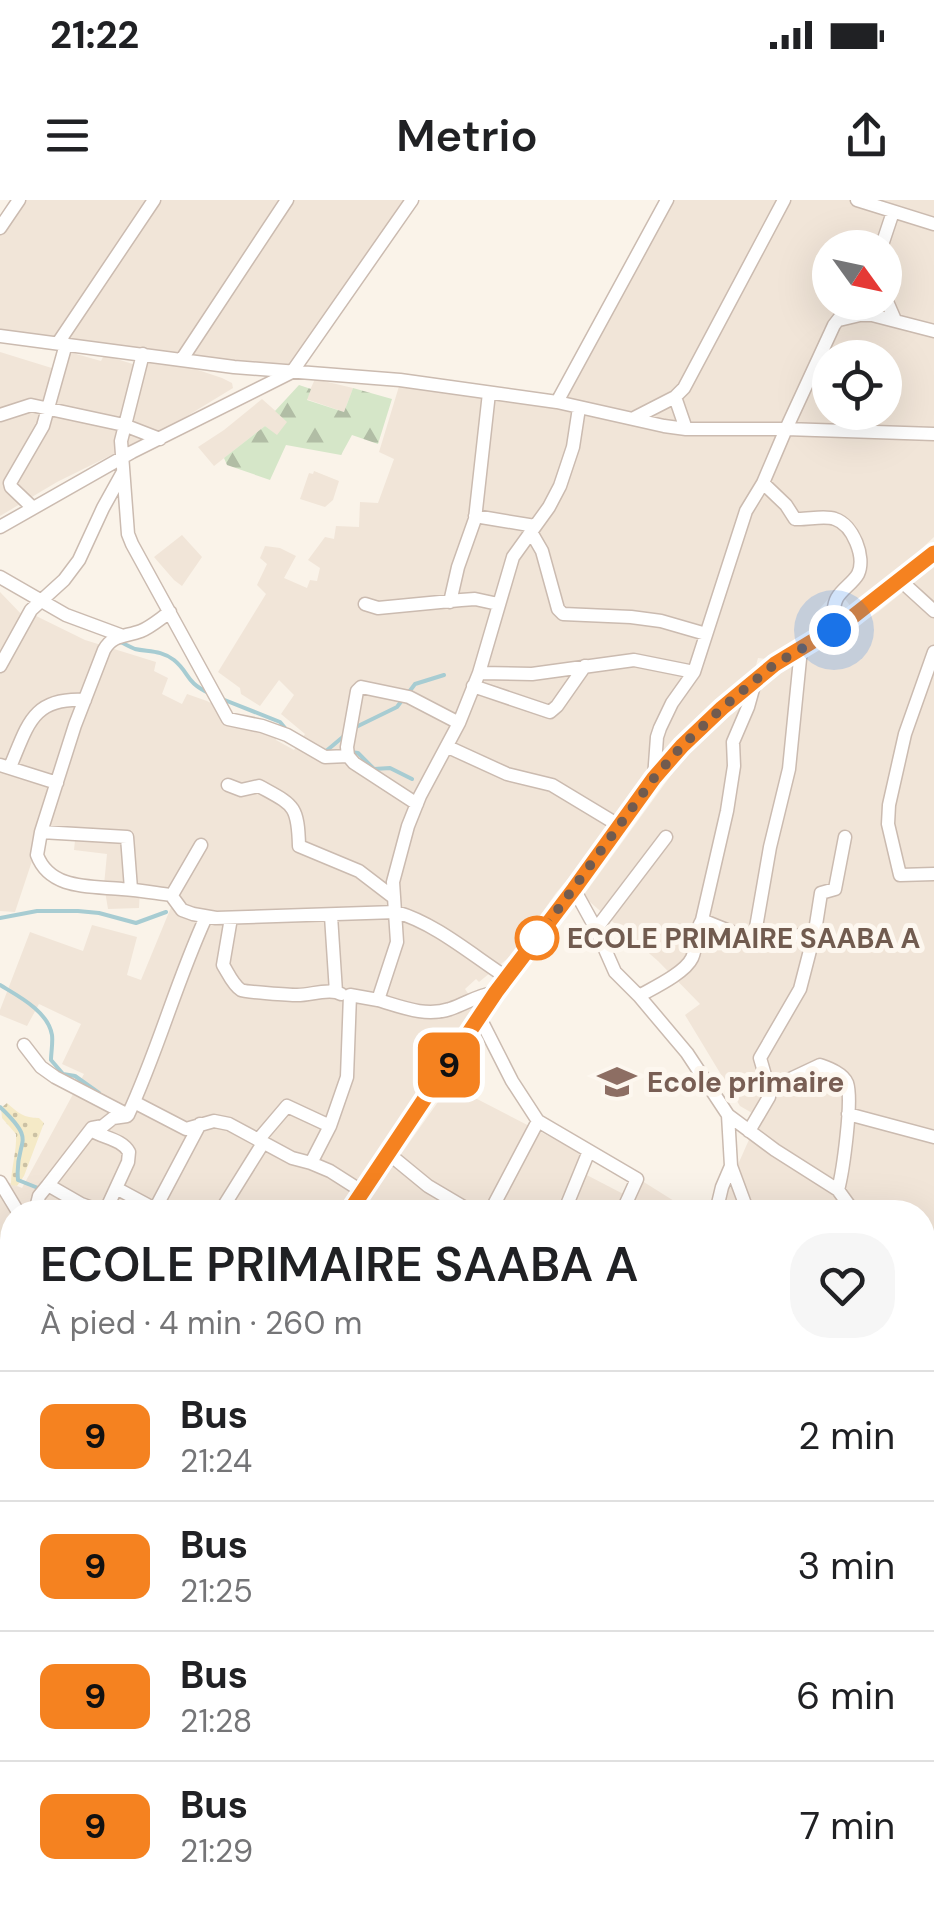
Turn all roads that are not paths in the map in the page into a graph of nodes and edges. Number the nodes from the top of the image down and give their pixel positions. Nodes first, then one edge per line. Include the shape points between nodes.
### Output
1 (19, 200) edge
2 (154, 200) edge
3 (286, 200) edge
4 (412, 200) edge
5 (667, 200) edge
6 (784, 200) edge
7 (857, 200) edge
8 (893, 212) junction
9 (934, 224) edge
10 (0, 228) edge
11 (887, 230) edge
12 (841, 320) edge
13 (894, 320) edge
14 (837, 321) joint
15 (934, 331) edge
16 (0, 336) edge
17 (62, 344) junction
18 (143, 354) junction
19 (182, 359) junction
20 (292, 372) junction
21 (489, 393) junction
22 (675, 397) junction
23 (558, 402) junction
24 (46, 408) junction
25 (579, 408) junction
26 (0, 415) edge
27 (634, 418) junction
28 (124, 426) junction
29 (686, 429) junction
30 (786, 429) junction
31 (934, 434) edge
32 (160, 439) junction
33 (122, 466) junction
34 (764, 483) junction
35 (33, 508) junction
36 (475, 516) junction
37 (0, 527) edge
38 (533, 529) junction
39 (934, 553) edge
40 (0, 577) edge
41 (901, 581) junction
42 (39, 601) junction
43 (450, 602) junction
44 (365, 604) dead end
45 (498, 604) junction
46 (934, 611) edge
47 (170, 612) junction
48 (834, 630) junction
49 (706, 634) junction
50 (120, 636) junction
51 (800, 650) junction
52 (934, 652) edge
53 (0, 666) edge
54 (585, 666) junction
55 (694, 672) junction
56 (476, 680) junction
57 (756, 680) junction
58 (85, 700) junction
59 (459, 722) junction
60 (448, 747) junction
61 (348, 756) junction
62 (5, 766) edge
63 (654, 778) junction
64 (57, 783) junction
65 (228, 785) dead end
66 (416, 804) junction
67 (620, 826) junction
68 (41, 832) junction
69 (666, 836) dead end
70 (845, 837) dead end
71 (201, 845) dead end
72 (934, 874) edge
73 (131, 889) junction
74 (574, 889) junction
75 (172, 896) junction
76 (393, 897) junction
77 (396, 912) junction
78 (331, 916) junction
79 (206, 917) junction
80 (230, 918) junction
81 (702, 920) junction
82 (596, 929) junction
83 (814, 931) junction
84 (754, 939) junction
85 (506, 977) junction
86 (496, 992) junction
87 (343, 994) junction
88 (640, 996) junction
89 (378, 1000) junction
90 (480, 1018) junction
91 (24, 1046) dead end
92 (769, 1089) junction
93 (131, 1109) junction
94 (848, 1114) junction
95 (728, 1115) junction
96 (538, 1120) junction
97 (200, 1124) junction
98 (330, 1126) junction
99 (91, 1130) junction
100 (750, 1131) junction
101 (934, 1137) edge
102 (260, 1142) junction
103 (589, 1151) junction
104 (389, 1154) junction
105 (311, 1163) junction
106 (730, 1166) junction
107 (48, 1185) junction
108 (116, 1188) junction
109 (838, 1190) junction
110 (136, 1199) edge
111 (38, 1200) edge
112 (74, 1200) edge
113 (110, 1200) edge
114 (163, 1200) edge
115 (227, 1200) edge
116 (354, 1200) edge
117 (358, 1200) edge
118 (452, 1200) edge
119 (496, 1200) edge
120 (569, 1200) edge
121 (628, 1200) edge
122 (719, 1200) edge
123 (743, 1200) edge
124 (846, 1200) edge

1 - 10 street
2 - 17 street
3 - 19 street
4 - 20 street
5 - 23 street
6 - 22 street
7 - 8 street
8 - 9 street
8 - 11 street
12 - 14 street
13 - 15 street
14 - 30 street
16 - 17 street
17 - 18 street
17 - 24 street
18 - 19 street
18 - 28 street
19 - 20 street
20 - 21 street
20 - 32 street
21 - 23 street
21 - 36 street
22 - 27 street
22 - 29 street
23 - 25 street
24 - 26 street via 32,405
24 - 28 street
24 - 35 street via 43,426 10,483
25 - 27 street
25 - 38 street via 560,486
27 - 29 street
28 - 32 street
28 - 33 street
29 - 30 street
30 - 31 street
30 - 34 street
32 - 33 street
33 - 35 street
33 - 42 street via 79,560
33 - 47 street via 128,534
34 - 48 street via 793,518 840,522 859,550 856,577 837,598
34 - 49 street via 746,511
35 - 37 street
36 - 38 street
36 - 43 street
38 - 45 street via 513,557
38 - 49 street via 563,614 668,622
39 - 41 street
40 - 42 street
41 - 46 street
41 - 48 street
42 - 50 street
42 - 53 street
43 - 44 street
43 - 45 street
45 - 56 street
47 - 50 street
47 - 61 street via 228,719 286,735 324,757
48 - 51 street
49 - 55 street
50 - 58 street via 104,650
51 - 57 street
51 - 84 street via 789,769
52 - 72 street via 901,747 888,816 900,875
54 - 55 street via 638,660
54 - 56 street
54 - 56 street via 550,712
55 - 63 street via 660,728
56 - 59 street
57 - 63 street
57 - 81 street via 733,742 728,811
58 - 62 street via 40,708
58 - 64 street
59 - 60 street
59 - 61 street via 409,697 362,687 354,697
60 - 66 street
60 - 67 street via 552,785
61 - 66 street
62 - 64 street
63 - 67 street
64 - 68 street
65 - 76 street via 259,786 290,804 300,846 359,871
66 - 76 street
67 - 74 street
68 - 73 street via 37,855 48,874 81,886
68 - 73 street via 127,836
69 - 82 street
70 - 83 street via 836,889 821,892
71 - 75 street
73 - 75 street
74 - 82 street
74 - 85 street
75 - 79 street via 182,910
76 - 77 street
77 - 78 street
77 - 85 street
77 - 89 street via 396,942
78 - 80 street
78 - 87 street
79 - 80 street
79 - 93 street
80 - 87 street via 222,964 244,992
81 - 84 street
81 - 88 street via 689,963
82 - 88 street via 615,972
83 - 84 street
83 - 92 street via 800,990 760,1059
85 - 86 street
86 - 89 street via 431,1013
86 - 90 street
87 - 89 street
87 - 98 street via 349,1066
88 - 95 street
90 - 96 street
90 - 104 street
91 - 93 street via 55,1077
92 - 94 street via 822,1064 846,1081
92 - 100 street
93 - 97 street via 186,1129
93 - 99 street
94 - 101 street
94 - 109 street
95 - 100 street
95 - 106 street
96 - 103 street
96 - 119 street
97 - 102 street via 229,1124
97 - 114 street
98 - 102 street via 287,1106
98 - 105 street
99 - 107 street
99 - 108 street via 129,1152
100 - 109 street
102 - 105 street
102 - 115 street
103 - 120 street
103 - 121 street via 637,1180
104 - 117 street
104 - 118 street
105 - 116 street via 330,1171
106 - 122 street
106 - 123 street
107 - 111 street
107 - 112 street
108 - 110 street
108 - 113 street
109 - 124 street

